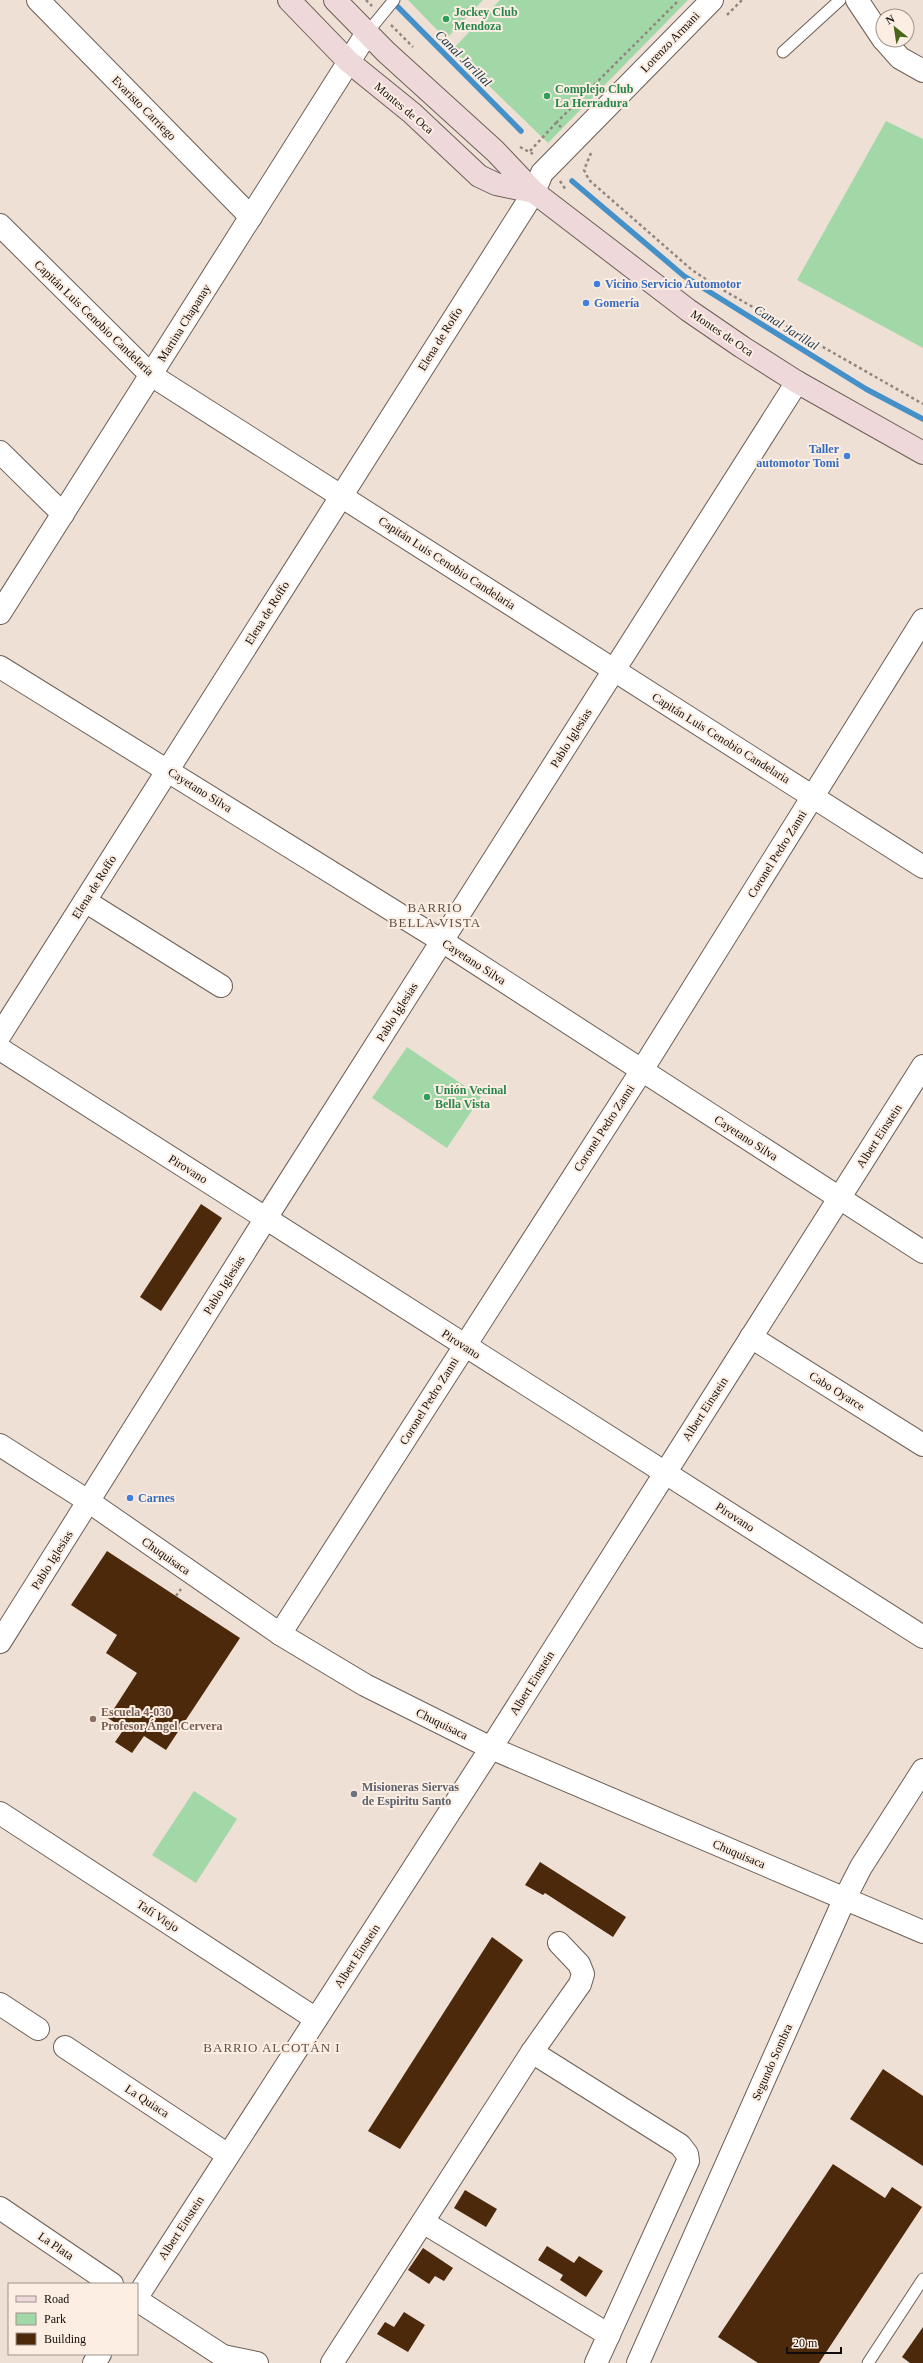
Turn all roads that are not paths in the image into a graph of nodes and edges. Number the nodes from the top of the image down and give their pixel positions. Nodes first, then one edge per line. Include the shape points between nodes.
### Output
1 (38, 0) edge
2 (289, 0) edge
3 (335, 0) edge
4 (712, 0) edge
5 (840, 0) edge
6 (857, 0) edge
7 (388, 8) edge
8 (875, 27) edge
9 (367, 33) junction
10 (891, 48) edge
11 (783, 52) dead end
12 (349, 62) junction
13 (923, 71) edge
14 (534, 192) junction
15 (251, 217) junction
16 (0, 225) edge
17 (151, 375) junction
18 (797, 382) junction
19 (0, 452) edge
20 (923, 453) edge
21 (342, 495) junction
22 (63, 514) junction
23 (0, 613) edge
24 (923, 620) edge
25 (0, 667) edge
26 (614, 670) junction
27 (168, 770) junction
28 (813, 796) junction
29 (923, 867) edge
30 (85, 901) junction
31 (442, 941) junction
32 (221, 986) dead end
33 (0, 1035) edge
34 (0, 1049) edge
35 (923, 1066) edge
36 (642, 1070) junction
37 (838, 1198) junction
38 (266, 1218) junction
39 (923, 1252) edge
40 (751, 1338) junction
41 (464, 1346) junction
42 (0, 1445) edge
43 (923, 1445) edge
44 (665, 1472) junction
45 (88, 1501) junction
46 (2, 1634) edge
47 (280, 1634) junction
48 (923, 1637) edge
49 (490, 1748) junction
50 (923, 1770) edge
51 (0, 1813) edge
52 (844, 1900) junction
53 (923, 1932) edge
54 (559, 1943) dead end
55 (0, 2004) edge
56 (316, 2019) junction
57 (38, 2029) dead end
58 (65, 2048) dead end
59 (532, 2052) junction
60 (228, 2155) junction
61 (0, 2208) edge
62 (423, 2222) junction
63 (923, 2279) edge
64 (111, 2283) edge
65 (138, 2295) edge
66 (138, 2301) edge
67 (609, 2335) junction
68 (226, 2360) edge
69 (257, 2363) edge
70 (332, 2363) edge
71 (596, 2363) edge
72 (638, 2363) edge
73 (868, 2363) edge

1 - 15 street, Evaristo Carriego
2 - 12 main road, Montes de Oca
3 - 9 main road, Montes de Oca
4 - 14 street, Lorenzo Armani via 547,168
5 - 11 lane
6 - 8 street
7 - 9 lane
9 - 12 street, Martina Chapanay
9 - 14 main road, Montes de Oca via 495,151
10 - 13 street via 900,58
12 - 14 main road, Montes de Oca via 412,113 479,176 496,184
12 - 15 street, Martina Chapanay
14 - 18 main road, Montes de Oca via 688,310
14 - 21 street, Elena de Roffo
15 - 17 street, Martina Chapanay
16 - 17 street, Capitán Luis Cenobio Candelaria
17 - 21 street, Capitán Luis Cenobio Candelaria
17 - 22 street, Martina Chapanay
18 - 20 main road, Montes de Oca
18 - 26 street, Pablo Iglesias
19 - 22 street
21 - 26 street, Capitán Luis Cenobio Candelaria
21 - 27 street, Elena de Roffo
22 - 23 street, Martina Chapanay
24 - 28 street, Coronel Pedro Zanni
25 - 27 street, Cayetano Silva
26 - 28 street, Capitán Luis Cenobio Candelaria
26 - 31 street, Pablo Iglesias
27 - 30 street, Elena de Roffo
27 - 31 street, Cayetano Silva
28 - 29 street, Capitán Luis Cenobio Candelaria
28 - 36 street, Coronel Pedro Zanni
30 - 32 street
30 - 33 street, Elena de Roffo
31 - 36 street, Cayetano Silva
31 - 38 street, Pablo Iglesias
34 - 38 street, Pirovano
35 - 37 street, Albert Einstein
36 - 37 street, Cayetano Silva
36 - 41 street, Coronel Pedro Zanni
37 - 39 street, Cayetano Silva
37 - 40 street, Albert Einstein
38 - 41 street, Pirovano
38 - 45 street, Pablo Iglesias
40 - 43 street, Cabo Oyarce
40 - 44 street, Albert Einstein
41 - 44 street, Pirovano
41 - 47 street, Coronel Pedro Zanni
42 - 45 street, Chuquisaca
44 - 48 street, Pirovano
44 - 49 street, Albert Einstein
45 - 46 street, Pablo Iglesias
45 - 47 street, Chuquisaca
47 - 49 street, Chuquisaca via 365,1684
49 - 52 street, Chuquisaca
49 - 56 street, Albert Einstein
50 - 52 street, Segundo Sombra via 861,1867
51 - 56 street, Tafí Viejo
52 - 53 street, Chuquisaca
52 - 72 street, Segundo Sombra
54 - 59 street via 579,1964 583,1974 580,1984
55 - 57 street
56 - 60 street, Albert Einstein
58 - 60 street, La Quiaca
59 - 62 street
59 - 67 street via 680,2145 687,2154 688,2161
60 - 65 street, Albert Einstein
61 - 64 street, La Plata
62 - 67 street
62 - 70 street
63 - 73 lane
66 - 68 street
67 - 71 street
68 - 69 street

